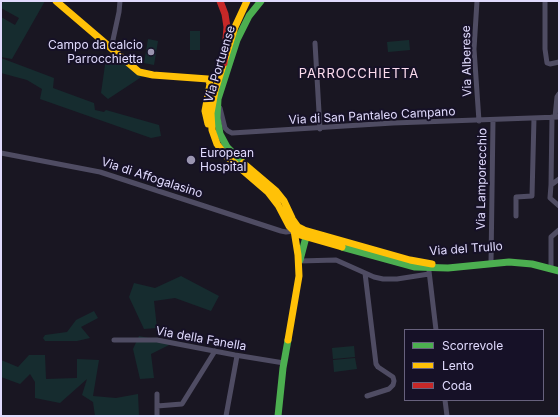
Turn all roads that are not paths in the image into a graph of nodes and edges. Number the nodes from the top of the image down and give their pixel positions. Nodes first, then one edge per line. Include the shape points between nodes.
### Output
1 (56, 1) edge
2 (120, 1) edge
3 (220, 1) edge
4 (247, 1) edge
5 (261, 1) edge
6 (477, 1) edge
7 (545, 1) edge
8 (238, 27) junction
9 (315, 43) dead end
10 (111, 49) junction
11 (559, 62) edge
12 (224, 63) junction
13 (559, 94) edge
14 (218, 99) junction
15 (555, 117) edge
16 (534, 118) junction
17 (493, 120) junction
18 (479, 121) junction
19 (320, 129) junction
20 (213, 134) junction
21 (1, 153) edge
22 (559, 179) edge
23 (551, 185) junction
24 (559, 206) edge
25 (516, 216) dead end
26 (292, 218) junction
27 (559, 230) edge
28 (294, 231) junction
29 (305, 234) junction
30 (375, 253) junction
31 (299, 261) junction
32 (491, 261) junction
33 (415, 267) junction
34 (554, 267) edge
35 (430, 269) junction
36 (559, 271) edge
37 (365, 273) junction
38 (416, 276) junction
39 (436, 329) edge
40 (114, 340) dead end
41 (215, 351) junction
42 (237, 356) junction
43 (284, 363) junction
44 (157, 394) dead end
45 (367, 396) dead end
46 (445, 401) edge
47 (157, 406) junction
48 (157, 416) edge
49 (226, 416) edge
50 (278, 416) edge
51 (447, 416) edge

1 - 10 main road
2 - 10 street
3 - 12 main road via 227,22
4 - 8 main road, Via Portuense
5 - 8 main road, Via Portuense
6 - 18 street, Via Alberese via 474,49
7 - 11 street via 547,63
8 - 12 main road, Via Portuense
8 - 14 main road, Via Portuense via 237,40
9 - 19 street
10 - 20 main road via 142,73 208,79 210,84 205,111
12 - 20 main road, Via Portuense via 211,106
13 - 15 street via 556,97
14 - 19 street, Via di San Pantaleo Campano via 226,130 231,133
14 - 26 main road, Via Portuense via 218,126 225,145 276,191
15 - 16 street, Via di San Pantaleo Campano
15 - 23 street
16 - 17 street, Via di San Pantaleo Campano
16 - 25 street via 532,196 516,197
17 - 18 street, Via di San Pantaleo Campano
17 - 32 street, Via Lamporecchio
18 - 19 street, Via di San Pantaleo Campano
20 - 28 main road, Via Portuense via 227,157 272,197
21 - 28 street, Via di Affogalasino via 100,172 281,231
22 - 23 street
23 - 24 street via 550,198
26 - 28 main road, Via Portuense
26 - 29 main road, Via del Trullo
27 - 34 street via 551,237
28 - 29 main road, Via del Trullo
28 - 31 main road, Via Portuense
29 - 30 main road, Via del Trullo
29 - 31 main road, Via Portuense
30 - 33 main road, Via del Trullo
30 - 35 main road, Via del Trullo via 410,260
31 - 37 street, Via del Trullo via 336,260
31 - 43 main road, Via Portuense via 299,280
32 - 34 main road, Via del Trullo
32 - 35 main road, Via del Trullo
33 - 35 main road, Via del Trullo
33 - 38 street, Via del Trullo
34 - 36 main road, Via del Trullo
35 - 38 street, Via del Trullo
35 - 39 street
37 - 38 street, Via del Trullo via 386,280
37 - 45 street via 376,364 393,377 394,381 390,389
40 - 41 street, Via della Fanella via 157,340
41 - 42 street, Via della Fanella
41 - 47 street via 182,404
42 - 43 street, Via della Fanella
42 - 49 street
43 - 50 main road, Via Portuense
44 - 47 street
46 - 51 street
47 - 48 street

